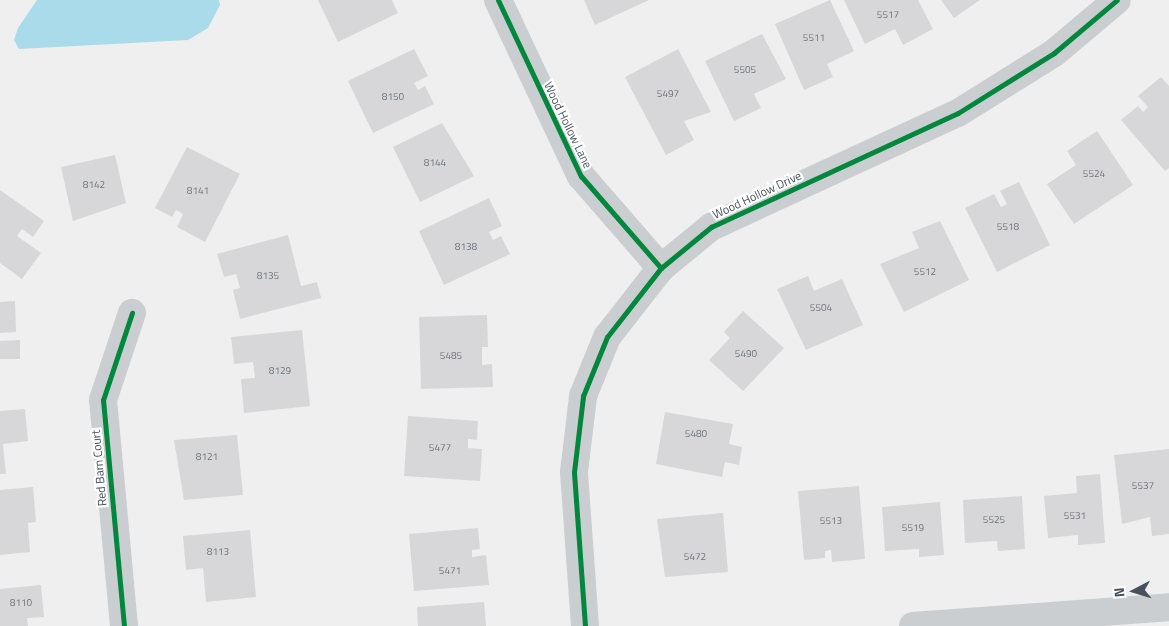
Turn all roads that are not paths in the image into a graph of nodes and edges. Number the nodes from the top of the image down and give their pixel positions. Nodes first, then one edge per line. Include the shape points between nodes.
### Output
1 (498, 0) edge
2 (1116, 0) edge
3 (661, 268) junction
4 (132, 313) dead end
5 (1169, 607) edge
6 (1066, 620) edge
7 (124, 626) edge
8 (585, 626) edge
9 (913, 626) edge

1 - 3 street, Wood Hollow Lane via 581,176
2 - 3 street, Wood Hollow Drive via 1054,53 958,113 711,227
3 - 8 street, Wood Hollow Drive via 607,337 582,396 574,472
4 - 7 street, Red Barn Court via 103,400
5 - 6 street
6 - 9 street

